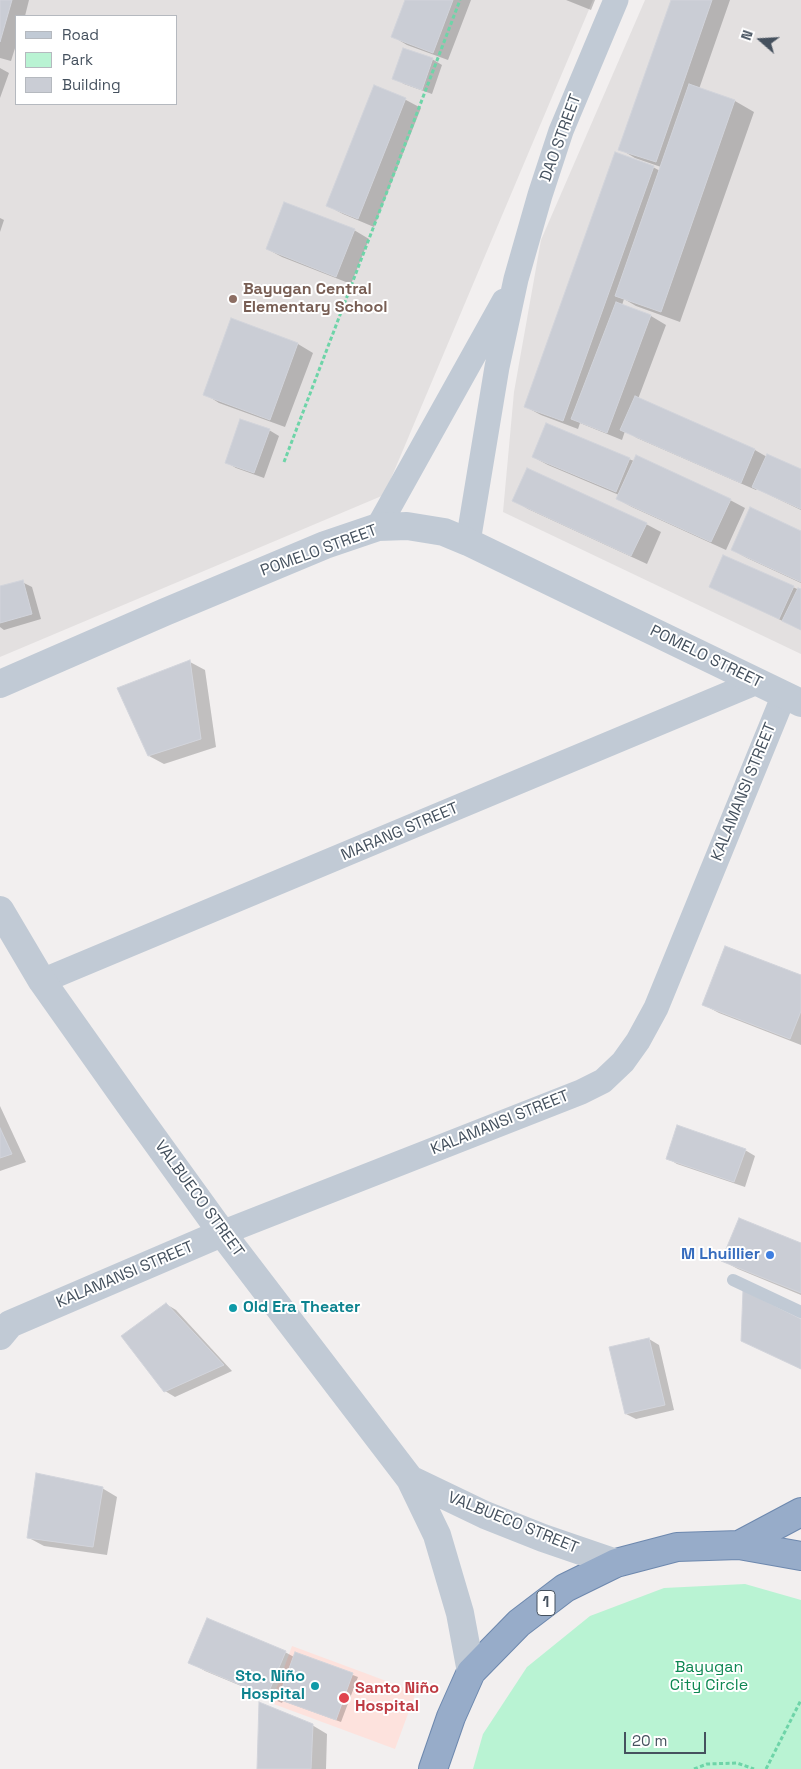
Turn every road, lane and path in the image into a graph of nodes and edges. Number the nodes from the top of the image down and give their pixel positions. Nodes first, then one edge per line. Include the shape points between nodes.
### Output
1 (460, 0) edge
2 (616, 0) edge
3 (516, 279) junction
4 (284, 462) dead end
5 (378, 526) junction
6 (468, 542) junction
7 (758, 682) junction
8 (0, 684) edge
9 (792, 699) edge
10 (0, 910) edge
11 (42, 982) junction
12 (222, 1233) junction
13 (733, 1280) dead end
14 (801, 1312) edge
15 (3, 1329) edge
16 (410, 1479) junction
17 (801, 1512) edge
18 (739, 1545) junction
19 (801, 1556) edge
20 (616, 1563) junction
21 (471, 1672) junction
22 (801, 1700) edge
23 (433, 1769) edge
24 (694, 1769) edge
25 (754, 1769) edge
26 (766, 1769) edge

1 - 4 path
2 - 3 street, DAO STREET via 561,131
3 - 5 street, DAO STREET
3 - 6 street, DAO STREET via 497,367
5 - 6 street, POMELO STREET via 407,526 444,532
5 - 8 street, POMELO STREET via 174,608
6 - 7 street, POMELO STREET
7 - 9 street, POMELO STREET
7 - 11 street, MARANG STREET
9 - 12 street, KALAMANSI STREET via 656,1008 623,1062 603,1081
10 - 11 street, VALBUECO STREET
11 - 12 street, VALBUECO STREET
12 - 15 street, KALAMANSI STREET
12 - 16 street, VALBUECO STREET
13 - 14 lane
16 - 20 street, VALBUECO STREET via 485,1515
16 - 21 street, VALBUECO STREET via 437,1535 460,1614
17 - 18 highway, 1
18 - 19 highway, 1
18 - 20 highway, 1 via 676,1548
20 - 21 highway, 1 via 565,1588 549,1600 519,1623
21 - 23 highway, 1
22 - 26 path
24 - 25 path via 707,1764 736,1763

